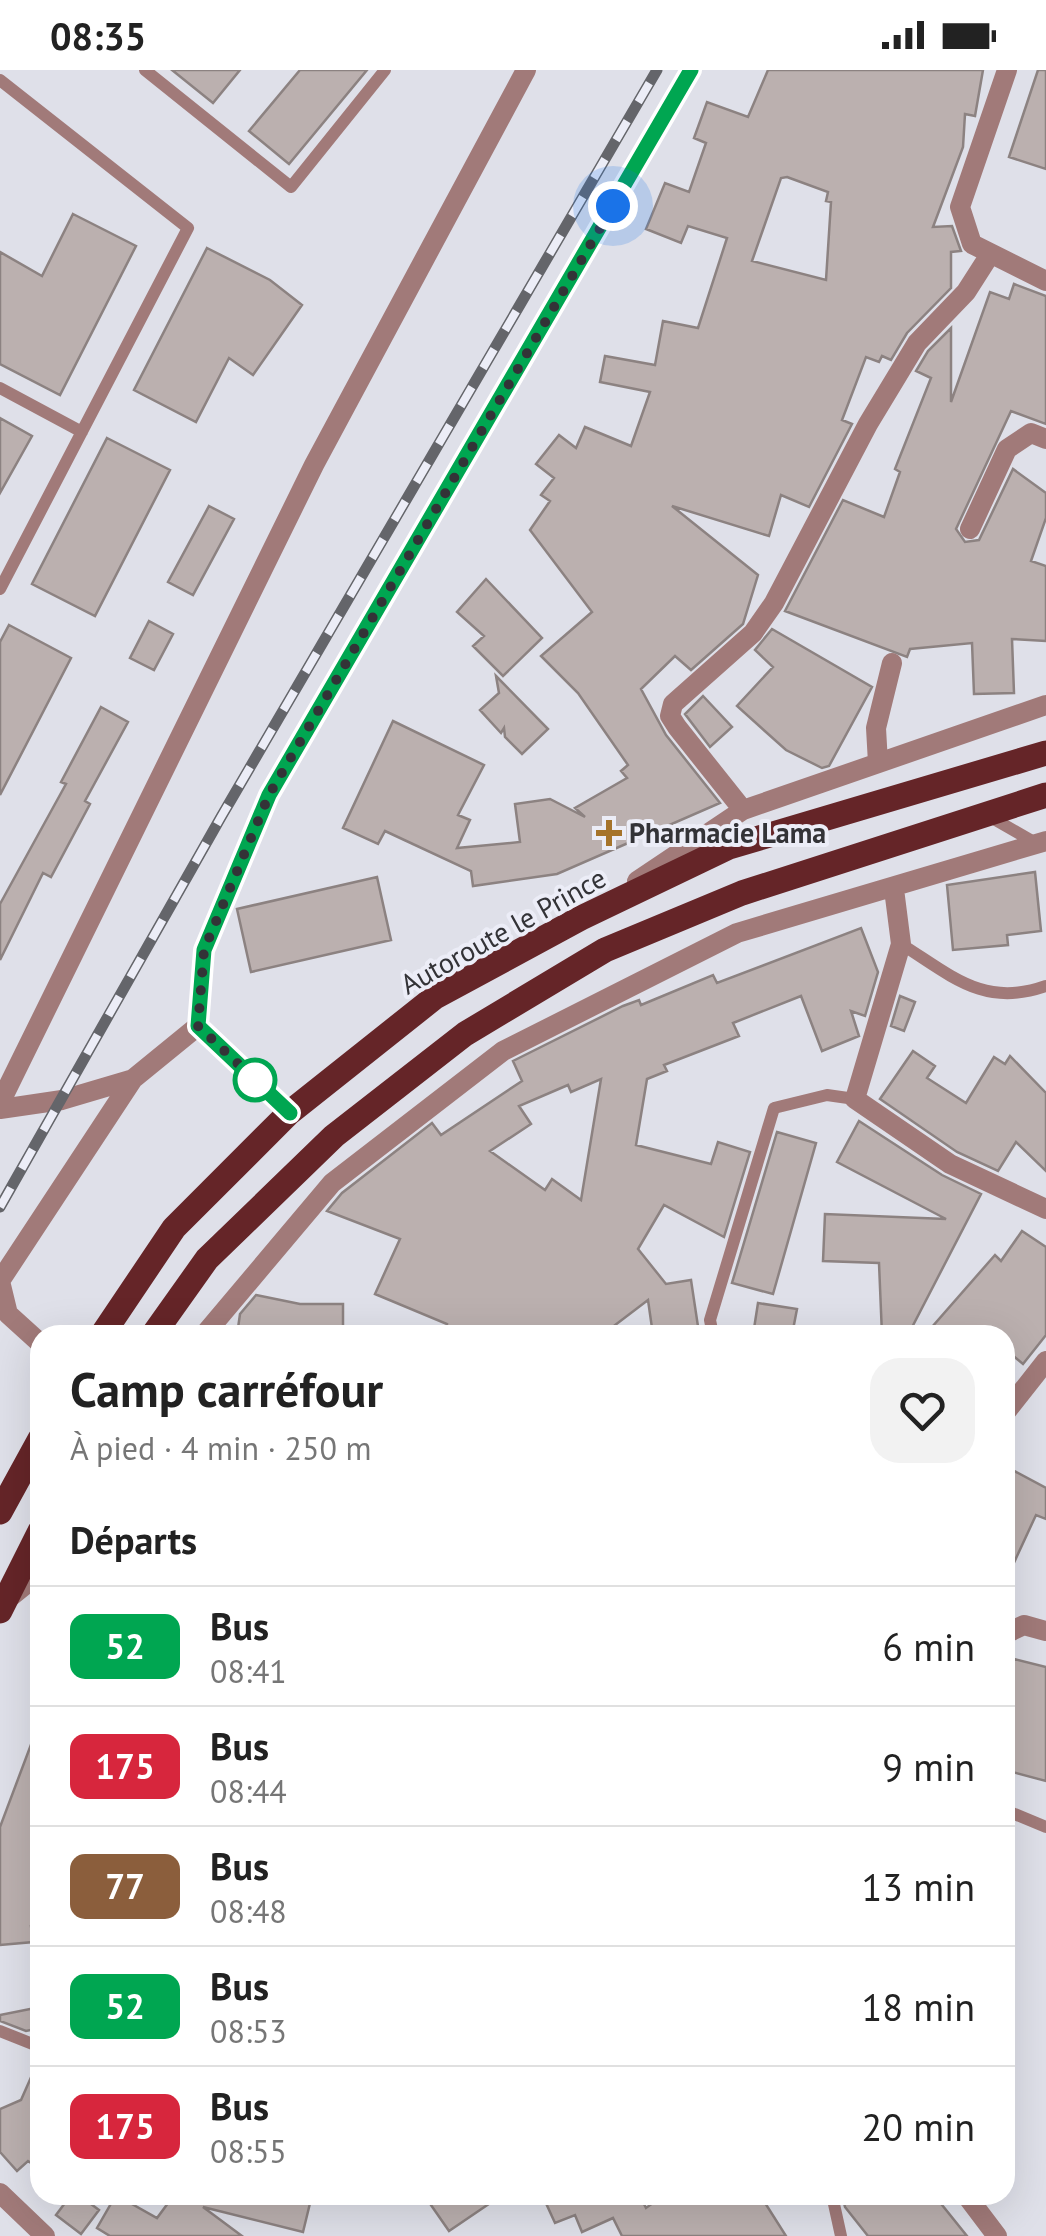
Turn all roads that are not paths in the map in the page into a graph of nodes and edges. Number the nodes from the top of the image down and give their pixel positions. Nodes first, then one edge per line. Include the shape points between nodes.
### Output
1 (145, 70) edge
2 (385, 70) edge
3 (526, 70) edge
4 (691, 70) edge
5 (1007, 70) edge
6 (0, 80) edge
7 (989, 256) junction
8 (1046, 281) edge
9 (0, 388) edge
10 (82, 432) junction
11 (1046, 440) edge
12 (970, 530) dead end
13 (0, 588) edge
14 (892, 663) dead end
15 (1046, 705) edge
16 (1046, 753) edge
17 (878, 764) junction
18 (1046, 796) edge
19 (743, 810) junction
20 (985, 814) junction
21 (1043, 845) edge
22 (894, 889) junction
23 (581, 918) junction
24 (901, 944) junction
25 (1046, 986) edge
26 (198, 1026) junction
27 (133, 1079) junction
28 (854, 1099) junction
29 (0, 1106) edge
30 (290, 1113) junction
31 (1046, 1209) edge
32 (109, 1325) edge
33 (160, 1325) edge
34 (212, 1325) edge
35 (711, 1325) edge
36 (30, 1334) edge
37 (1046, 1361) edge
38 (1015, 1400) edge
39 (30, 1457) edge
40 (0, 1512) edge
41 (30, 1551) edge
42 (30, 1582) edge
43 (2, 1607) edge
44 (1015, 1629) edge
45 (1046, 1631) edge
46 (1015, 1814) edge
47 (1046, 1827) edge
48 (0, 2031) edge
49 (30, 2042) edge
50 (0, 2193) edge
51 (834, 2205) edge
52 (974, 2205) edge
53 (46, 2236) edge
54 (842, 2236) edge
55 (997, 2236) edge

1 - 2 lane via 290,187
3 - 29 street via 314,465
4 - 26 street via 269,795 204,950
5 - 7 street via 960,207 972,244
6 - 10 lane via 188,228
7 - 8 street
7 - 19 street via 966,292 917,343 753,633 673,704 670,716 677,727
9 - 10 lane
10 - 13 lane
11 - 12 street via 1031,433 1007,448
14 - 17 street via 876,728
15 - 17 street
16 - 23 main road, Autoroute le Prince via 729,847
17 - 19 street
18 - 20 main road
19 - 23 street
20 - 21 lane
20 - 33 main road via 742,892 604,950 466,1034 334,1136 207,1259
21 - 22 street
22 - 24 street
22 - 34 street via 737,933 503,1051 332,1183
23 - 30 main road, Autoroute le Prince via 435,997
24 - 25 lane via 988,993 1012,997
24 - 28 street
26 - 27 street
26 - 30 street
27 - 29 street via 62,1100
27 - 36 street via 0,1282 8,1314
28 - 31 street via 950,1164
28 - 35 lane via 827,1095 774,1108
30 - 32 main road, Autoroute le Prince via 174,1228
37 - 38 street
39 - 40 main road
41 - 43 main road
42 - 43 street
44 - 45 street
46 - 47 lane
48 - 49 lane
50 - 53 street
51 - 54 lane
52 - 55 street

